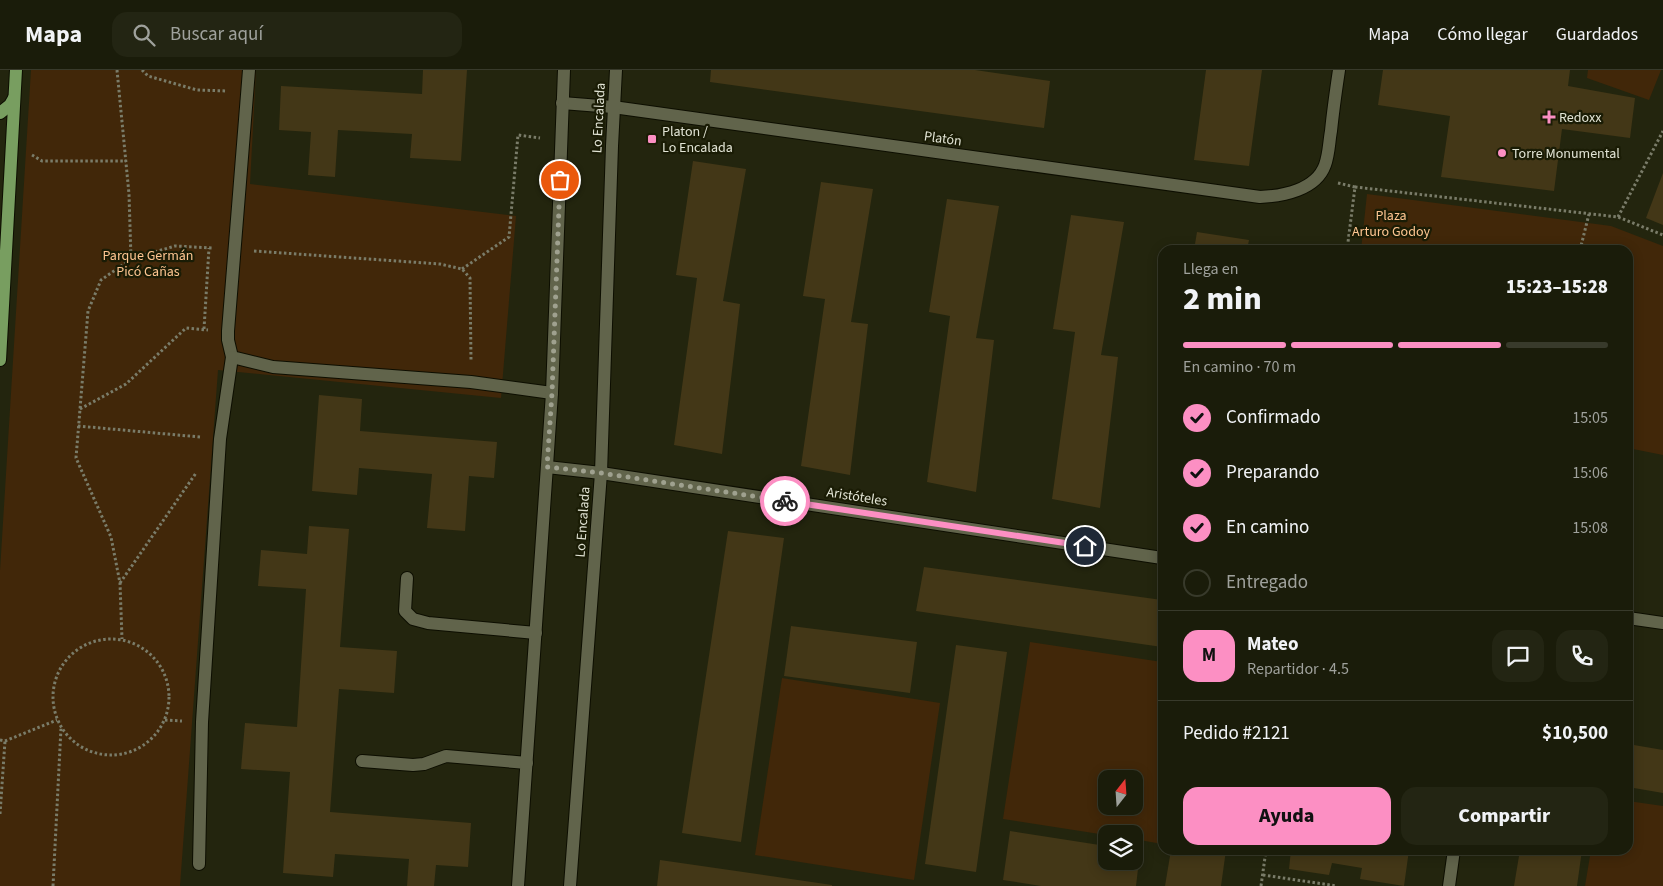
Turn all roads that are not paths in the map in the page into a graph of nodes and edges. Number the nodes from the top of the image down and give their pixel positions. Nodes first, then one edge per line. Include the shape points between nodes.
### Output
1 (16, 70) edge
2 (249, 70) edge
3 (564, 70) edge
4 (616, 70) edge
5 (1339, 70) edge
6 (14, 98) junction
7 (562, 103) junction
8 (613, 107) junction
9 (0, 113) edge
10 (5, 180) edge
11 (232, 357) junction
12 (0, 360) edge
13 (552, 393) junction
14 (547, 467) junction
15 (601, 473) junction
16 (1158, 557) edge
17 (407, 578) dead end
18 (1633, 619) edge
19 (1663, 623) edge
20 (536, 632) junction
21 (362, 761) dead end
22 (527, 763) junction
23 (1453, 855) edge
24 (199, 864) dead end
25 (518, 886) edge
26 (570, 886) edge
27 (1449, 886) edge

1 - 6 main road
2 - 11 street via 228,331
3 - 7 street
4 - 8 street, Lo Encalada
5 - 8 street, Platón via 1324,166 1315,179 1298,189 1268,196
6 - 9 main road
6 - 10 main road via 12,144
7 - 8 street, Platón
7 - 13 street
8 - 15 street, Lo Encalada
10 - 12 main road
11 - 13 street via 273,366 471,382
11 - 24 street via 220,439 202,722
13 - 14 street
14 - 15 street, Aristóteles
14 - 20 street
15 - 16 street, Aristóteles
15 - 26 street, Lo Encalada
17 - 20 street via 405,611 413,619
18 - 19 street
20 - 22 street
21 - 22 street via 413,765 446,756
22 - 25 street
23 - 27 street

